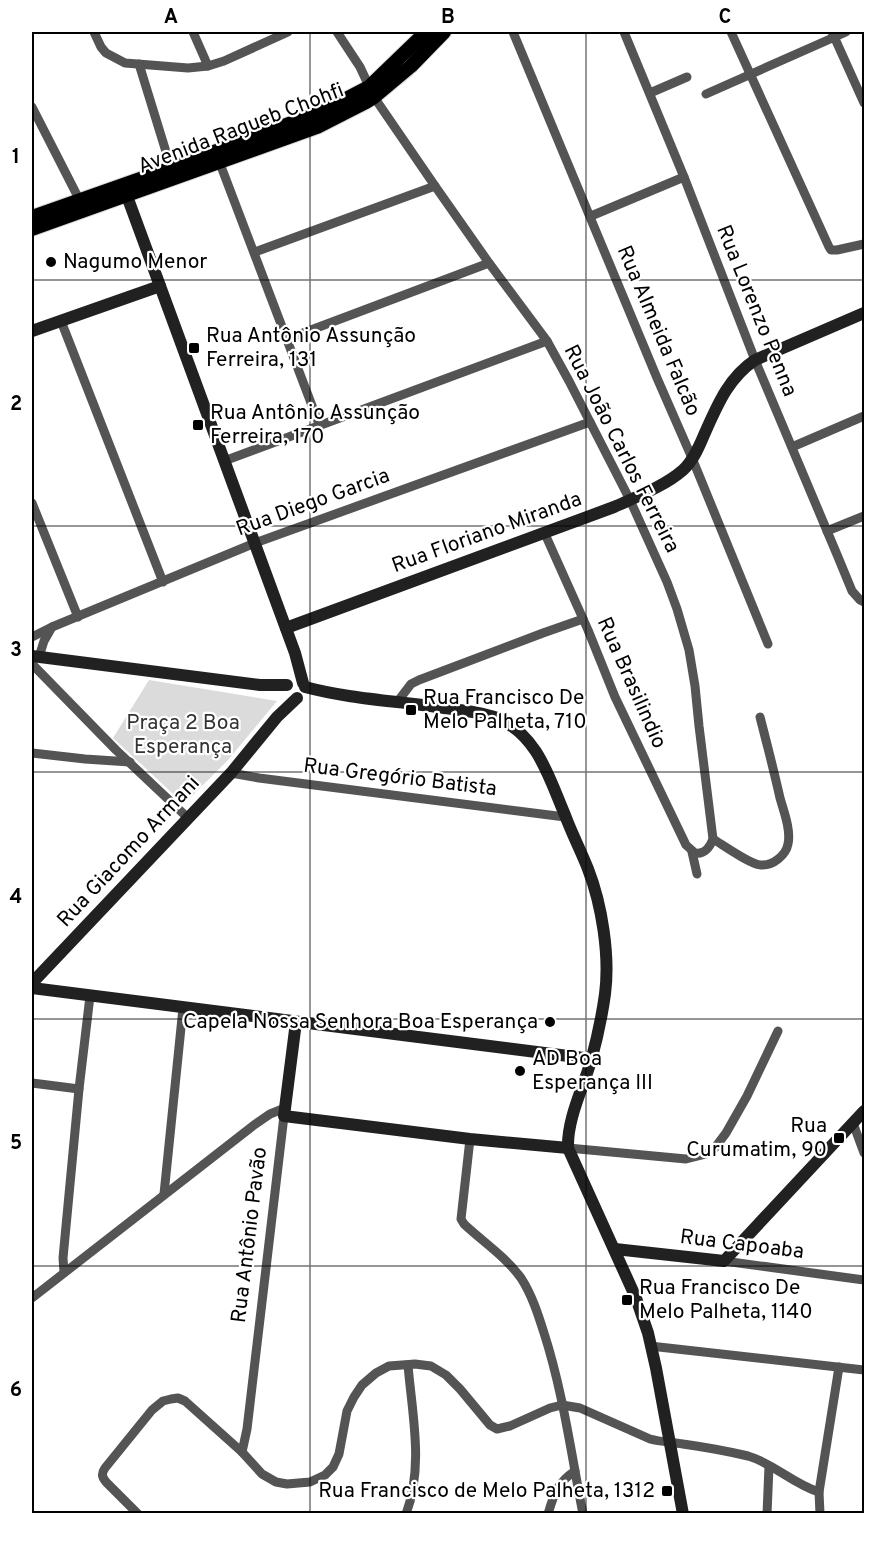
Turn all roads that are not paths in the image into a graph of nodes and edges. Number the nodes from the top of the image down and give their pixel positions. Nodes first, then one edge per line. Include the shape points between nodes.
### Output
1 (94, 32) edge
2 (193, 32) edge
3 (288, 32) edge
4 (338, 32) edge
5 (426, 32) edge
6 (444, 32) edge
7 (513, 32) edge
8 (624, 32) edge
9 (731, 32) edge
10 (846, 32) edge
11 (833, 34) edge
12 (139, 64) junction
13 (208, 66) junction
14 (751, 75) junction
15 (687, 77) dead end
16 (371, 92) junction
17 (650, 93) junction
18 (706, 94) dead end
19 (864, 103) edge
20 (32, 107) edge
21 (219, 162) junction
22 (171, 168) junction
23 (684, 177) junction
24 (435, 186) junction
25 (125, 190) junction
26 (79, 200) junction
27 (32, 216) edge
28 (591, 216) junction
29 (32, 230) edge
30 (864, 244) edge
31 (255, 252) junction
32 (489, 263) junction
33 (160, 286) junction
34 (864, 313) edge
35 (61, 321) junction
36 (32, 331) edge
37 (287, 339) junction
38 (547, 341) junction
39 (755, 360) junction
40 (864, 416) edge
41 (590, 422) junction
42 (319, 424) junction
43 (792, 447) junction
44 (692, 458) junction
45 (224, 461) junction
46 (630, 500) junction
47 (32, 503) edge
48 (864, 516) edge
49 (827, 531) junction
50 (545, 534) junction
51 (255, 543) junction
52 (163, 582) junction
53 (862, 601) edge
54 (78, 617) junction
55 (583, 619) junction
56 (52, 627) junction
57 (286, 628) junction
58 (32, 637) edge
59 (768, 644) dead end
60 (34, 659) edge
61 (295, 690) junction
62 (398, 701) junction
63 (760, 717) dead end
64 (32, 753) edge
65 (130, 762) junction
66 (231, 773) junction
67 (565, 817) junction
68 (188, 818) junction
69 (713, 839) junction
70 (689, 848) junction
71 (696, 874) dead end
72 (32, 986) edge
73 (90, 996) junction
74 (183, 1008) junction
75 (296, 1022) junction
76 (778, 1031) dead end
77 (592, 1059) junction
78 (32, 1083) edge
79 (79, 1089) junction
80 (864, 1111) edge
81 (285, 1112) junction
82 (853, 1123) junction
83 (470, 1139) junction
84 (568, 1148) junction
85 (864, 1153) edge
86 (164, 1194) junction
87 (615, 1249) junction
88 (724, 1261) junction
89 (64, 1272) junction
90 (864, 1280) edge
91 (32, 1298) edge
92 (650, 1346) junction
93 (408, 1365) junction
94 (839, 1367) junction
95 (864, 1370) edge
96 (562, 1405) junction
97 (669, 1442) junction
98 (242, 1452) junction
99 (770, 1466) junction
100 (574, 1472) junction
101 (819, 1492) junction
102 (138, 1514) edge
103 (406, 1514) edge
104 (548, 1514) edge
105 (583, 1514) edge
106 (683, 1514) edge
107 (767, 1514) edge
108 (820, 1514) edge

1 - 12 street via 106,53 125,63
2 - 13 street
3 - 13 street
4 - 16 street, Rua João Carlos Ferreira
5 - 16 main road, Avenida Ragueb Chohfi
6 - 16 main road, Avenida Ragueb Chohfi via 411,66
7 - 28 street, Rua Almeida Falcão
8 - 17 street, Rua Lorenzo Penna
9 - 14 street
10 - 11 street
11 - 14 street
11 - 19 street
12 - 13 street
12 - 22 street
14 - 18 street
14 - 30 street via 831,250
15 - 17 street
16 - 21 main road, Avenida Ragueb Chohfi via 366,102 317,127
16 - 22 main road, Avenida Ragueb Chohfi
16 - 24 street, Rua João Carlos Ferreira
17 - 23 street, Rua Lorenzo Penna
20 - 26 street
21 - 25 main road, Avenida Ragueb Chohfi
21 - 31 street
22 - 25 main road, Avenida Ragueb Chohfi
23 - 28 street
23 - 39 street, Rua Lorenzo Penna
24 - 31 street
24 - 32 street, Rua João Carlos Ferreira
25 - 26 main road, Avenida Ragueb Chohfi
25 - 29 main road, Avenida Ragueb Chohfi
25 - 33 street
26 - 27 main road, Avenida Ragueb Chohfi
28 - 44 street, Rua Almeida Falcão
31 - 37 street
32 - 37 street
32 - 38 street, Rua João Carlos Ferreira
33 - 35 street
33 - 45 street
34 - 39 street
35 - 36 street
35 - 52 street
37 - 42 street
38 - 41 street, Rua João Carlos Ferreira
38 - 42 street
39 - 43 street, Rua Lorenzo Penna
39 - 44 street via 732,380
40 - 43 street
41 - 46 street, Rua João Carlos Ferreira
41 - 51 street, Rua Diego Garcia
42 - 45 street
43 - 49 street, Rua Lorenzo Penna
44 - 46 street, Rua Floriano Miranda via 683,470
44 - 59 street, Rua Almeida Falcão
45 - 51 street
46 - 50 street, Rua Floriano Miranda
46 - 69 street, Rua João Carlos Ferreira via 667,582 689,650
47 - 54 street
48 - 49 street
49 - 53 street, Rua Lorenzo Penna via 852,591
50 - 55 street, Rua Brasilindio
50 - 57 street, Rua Floriano Miranda
51 - 52 street, Rua Diego Garcia
51 - 57 street
52 - 54 street, Rua Diego Garcia
54 - 56 street, Rua Diego Garcia
55 - 62 street via 419,680
55 - 70 street, Rua Brasilindio via 615,697
56 - 58 street, Rua Diego Garcia
56 - 60 street
57 - 61 street via 295,653
60 - 61 street
60 - 65 street
61 - 62 street
61 - 66 street, Rua Giacomo Armani
62 - 67 street via 484,714 510,725 530,741 544,762
63 - 69 street via 785,815 788,845 774,862 760,866
64 - 65 street
65 - 68 street
66 - 67 street, Rua Gregório Batista
66 - 68 street, Rua Giacomo Armani
67 - 77 street via 596,893 607,960
68 - 72 street, Rua Giacomo Armani
69 - 70 street via 702,853
70 - 71 street, Rua Brasilindio
72 - 73 street
73 - 74 street
73 - 79 street
74 - 75 street
74 - 86 street
75 - 77 street
75 - 81 street, Rua Antônio Pavão
76 - 84 street via 726,1133 706,1154 686,1159
77 - 84 street via 569,1131
78 - 79 street
79 - 89 street
80 - 82 street
81 - 83 street
81 - 86 street via 270,1114
81 - 98 street, Rua Antônio Pavão
82 - 85 street
82 - 88 street
83 - 84 street
83 - 96 street via 461,1219 499,1253 526,1287 551,1355
84 - 87 street
86 - 89 street
87 - 88 street, Rua Capoaba
87 - 92 street via 636,1298
88 - 90 street, Rua Capoaba
89 - 91 street
92 - 94 street
92 - 97 street
93 - 96 street via 431,1366 446,1375 497,1429
93 - 98 street via 389,1366 362,1385 347,1411 339,1454 325,1475 300,1484 276,1482 262,1474
93 - 103 street via 416,1457
94 - 95 street
94 - 101 street
96 - 97 street via 580,1408 650,1439
96 - 100 street
97 - 99 street via 748,1456
97 - 106 street
98 - 102 street via 185,1401 163,1401 102,1473
99 - 101 street
99 - 107 street
100 - 104 street via 561,1482
100 - 105 street
101 - 108 street

